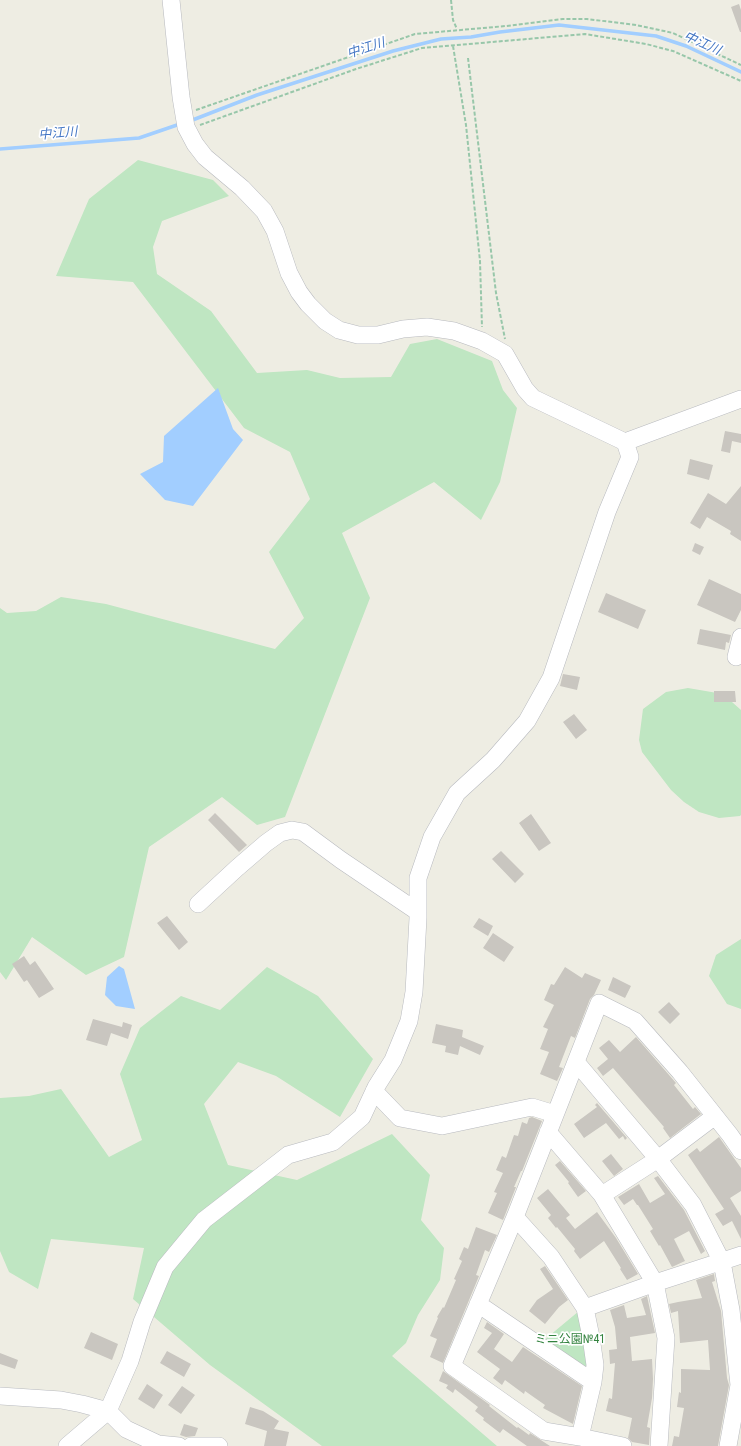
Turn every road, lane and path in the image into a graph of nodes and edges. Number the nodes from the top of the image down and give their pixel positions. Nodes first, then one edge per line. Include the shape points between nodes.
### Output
1 (171, 0) edge
2 (451, 0) edge
3 (457, 29) junction
4 (453, 46) junction
5 (468, 58) dead end
6 (741, 65) edge
7 (741, 81) edge
8 (186, 122) junction
9 (482, 340) junction
10 (505, 354) junction
11 (741, 399) edge
12 (625, 442) junction
13 (741, 638) edge
14 (736, 657) dead end
15 (198, 904) dead end
16 (418, 912) junction
17 (576, 1062) junction
18 (374, 1091) junction
19 (555, 1114) junction
20 (715, 1116) junction
21 (548, 1132) junction
22 (741, 1151) edge
23 (658, 1159) junction
24 (602, 1195) junction
25 (515, 1218) junction
26 (741, 1255) edge
27 (722, 1262) junction
28 (656, 1283) junction
29 (478, 1304) junction
30 (584, 1308) junction
31 (593, 1382) junction
32 (740, 1385) edge
33 (0, 1396) edge
34 (108, 1411) junction
35 (580, 1437) junction
36 (67, 1446) edge
37 (179, 1446) edge
38 (191, 1446) edge
39 (219, 1446) edge
40 (623, 1446) edge
41 (659, 1446) edge
42 (728, 1446) edge

1 - 8 street
2 - 3 path via 453,20
3 - 6 path via 563,19 636,25 673,33
3 - 8 path via 415,34
4 - 7 path via 586,34 673,51
4 - 8 path via 422,48 390,57
4 - 9 path via 466,125 478,247
5 - 10 path via 496,293 506,343
8 - 9 street via 195,144 205,157 242,188 264,211 275,231 289,273 299,292 324,321 339,330 358,335 378,335 427,327 454,331
9 - 10 street
10 - 12 street via 533,398
11 - 12 street
12 - 16 street via 630,457 607,512 551,678 527,721 453,799 432,837 418,878
13 - 14 street
15 - 16 street via 266,843 280,833 292,830 303,832
16 - 18 street via 414,992 409,1021 394,1060
17 - 19 street
17 - 20 street via 599,1003 635,1021
17 - 23 street
18 - 19 street via 400,1118 442,1126 532,1107
18 - 34 street via 362,1118 333,1142 288,1155 204,1220 194,1232 165,1267 142,1322 130,1361
19 - 21 street
20 - 22 street
20 - 23 street
21 - 24 street
21 - 25 street
23 - 24 street
23 - 27 street via 693,1205
24 - 28 street
25 - 29 street
25 - 30 street via 551,1257
26 - 27 street
27 - 28 street
27 - 32 street
28 - 30 street
28 - 41 street via 666,1338
29 - 31 street
29 - 35 street via 452,1366 544,1431
30 - 31 street via 595,1365
31 - 35 street
32 - 42 street
33 - 34 street via 61,1400
34 - 36 street
34 - 37 street via 126,1429 158,1444
35 - 40 street
38 - 39 street

